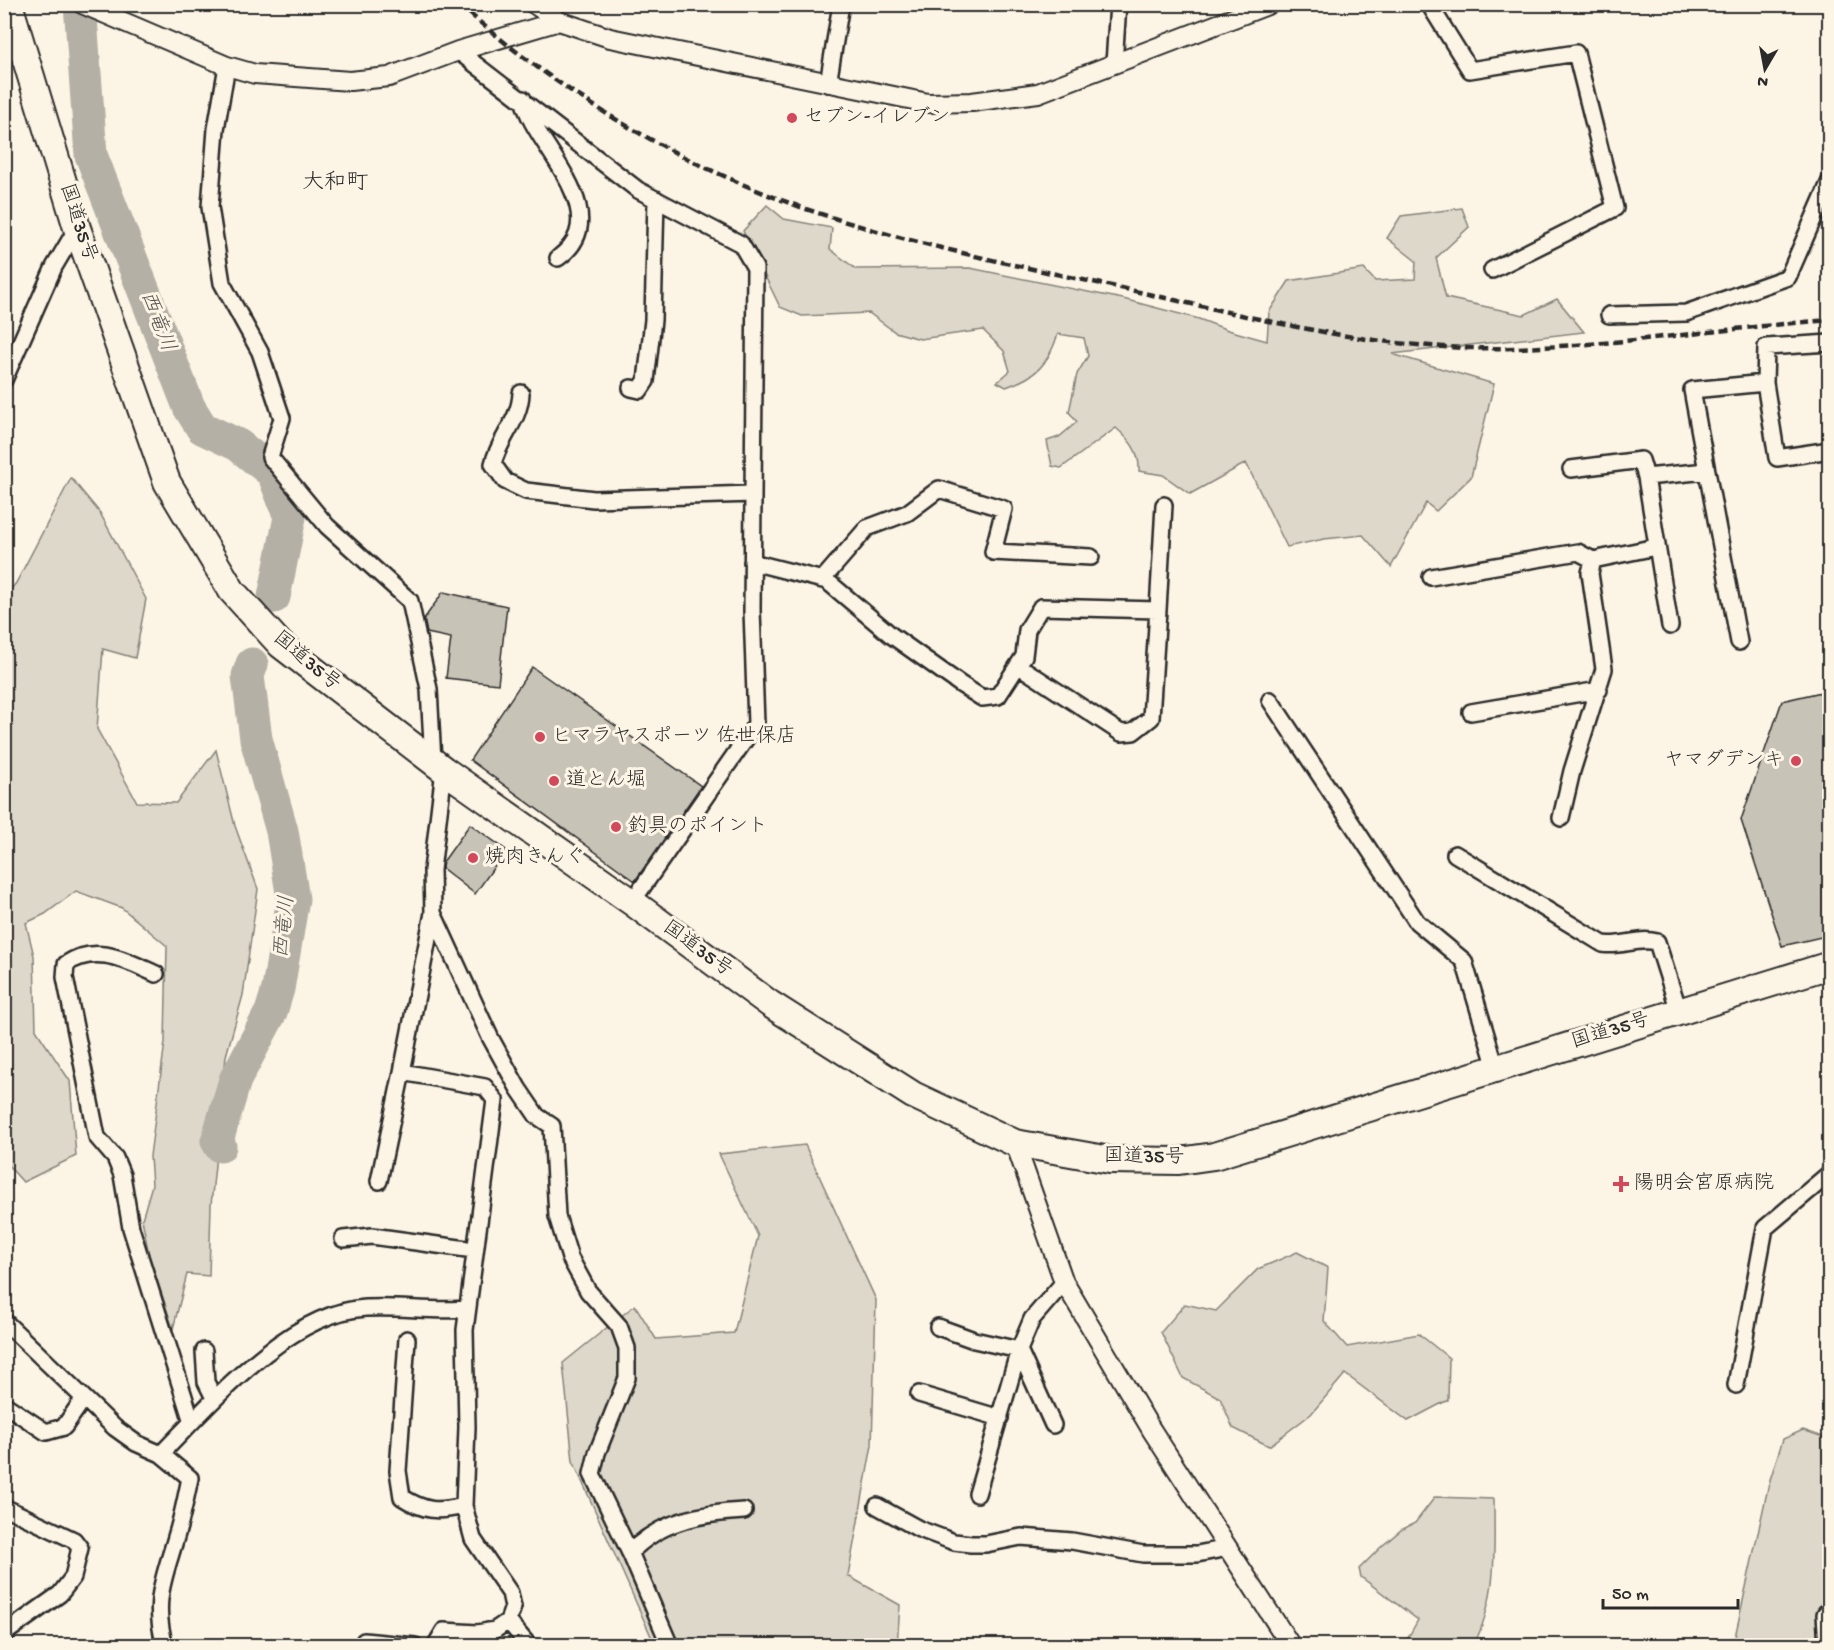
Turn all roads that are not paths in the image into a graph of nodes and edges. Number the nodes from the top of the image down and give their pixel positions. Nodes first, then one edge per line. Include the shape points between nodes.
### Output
1 (534, 4) edge
2 (842, 4) edge
3 (1118, 4) edge
4 (1270, 4) edge
5 (1429, 4) edge
6 (91, 8) edge
7 (9, 20) edge
8 (559, 21) junction
9 (458, 51) junction
10 (1114, 64) junction
11 (227, 66) junction
12 (828, 84) junction
13 (523, 99) junction
14 (1830, 181) edge
15 (656, 199) junction
16 (77, 228) junction
17 (558, 258) dead end
18 (1492, 270) dead end
19 (1610, 315) dead end
20 (1830, 343) edge
21 (4, 380) edge
22 (1765, 383) junction
23 (631, 388) dead end
24 (521, 393) dead end
25 (1830, 450) edge
26 (1571, 469) dead end
27 (1707, 471) junction
28 (1646, 477) junction
29 (753, 494) junction
30 (1164, 505) dead end
31 (1656, 548) junction
32 (1091, 557) dead end
33 (1593, 560) junction
34 (752, 562) junction
35 (1431, 577) dead end
36 (822, 580) junction
37 (1158, 610) junction
38 (1670, 626) dead end
39 (1739, 642) dead end
40 (1019, 666) junction
41 (1599, 690) junction
42 (1270, 700) dead end
43 (1470, 712) dead end
44 (438, 766) junction
45 (1561, 818) dead end
46 (1455, 854) dead end
47 (632, 902) junction
48 (433, 913) junction
49 (1830, 964) edge
50 (156, 974) dead end
51 (1679, 1011) junction
52 (1496, 1068) junction
53 (402, 1072) junction
54 (1015, 1143) junction
55 (1830, 1173) edge
56 (379, 1181) dead end
57 (343, 1239) dead end
58 (474, 1250) junction
59 (1064, 1282) junction
60 (467, 1309) junction
61 (4, 1321) edge
62 (938, 1327) dead end
63 (406, 1340) dead end
64 (1019, 1350) junction
65 (204, 1351) dead end
66 (1736, 1385) dead end
67 (919, 1394) dead end
68 (84, 1398) junction
69 (214, 1398) junction
70 (4, 1404) edge
71 (1000, 1418) junction
72 (192, 1422) junction
73 (1053, 1425) dead end
74 (161, 1454) junction
75 (977, 1494) dead end
76 (464, 1506) junction
77 (877, 1506) dead end
78 (4, 1507) edge
79 (744, 1511) dead end
80 (1228, 1548) junction
81 (630, 1553) junction
82 (1830, 1608) edge
83 (508, 1621) junction
84 (4, 1634) edge
85 (490, 1638) edge
86 (165, 1646) edge
87 (364, 1646) edge
88 (415, 1646) edge
89 (435, 1646) edge
90 (529, 1646) edge
91 (670, 1646) edge
92 (1291, 1646) edge
93 (1827, 1646) edge

1 - 8 street
2 - 12 street
3 - 10 street
4 - 10 street
5 - 18 street via 1470,70 1576,53 1615,208
6 - 11 street
7 - 16 highway, 国道35号
8 - 9 street
8 - 12 street via 621,41
9 - 11 street via 389,77 350,81 255,74
9 - 13 street
10 - 12 street via 1038,93 972,102 928,103
11 - 44 street via 216,129 210,207 222,283 260,352 282,418 270,458 327,526 410,601 429,689
13 - 15 street via 638,190
13 - 17 street via 526,115 574,188 577,228 570,250
14 - 19 street via 1788,277 1686,313
15 - 23 street via 653,320 646,381 640,390
15 - 29 street via 741,244 755,268
16 - 21 street via 54,267
16 - 44 highway, 国道35号 via 167,482 231,591 280,645
20 - 22 street via 1766,347
22 - 25 street via 1777,458
22 - 27 street via 1692,390
24 - 29 street via 521,410 496,449 493,464 505,482 526,491 594,499
26 - 28 street via 1641,460
27 - 28 street
27 - 39 street
28 - 31 street
29 - 34 street
30 - 37 street
31 - 33 street
31 - 38 street
32 - 36 street via 993,552 1004,509 939,489 907,513 867,528
33 - 35 street via 1578,552
33 - 41 street via 1590,573 1604,669
34 - 36 street
34 - 47 street via 756,724
36 - 40 street via 891,635 982,698 998,696
37 - 40 street via 1041,607 1027,630
37 - 40 street via 1151,718 1133,732 1121,733
41 - 43 street
41 - 45 street
42 - 52 street via 1417,922 1464,961
44 - 47 highway, 国道35号
44 - 48 street
46 - 51 street via 1603,944 1612,946 1644,939 1657,942
47 - 54 highway, 国道35号 via 770,1004 913,1095
48 - 53 street
48 - 81 street via 518,1088 537,1116 552,1126 556,1216 570,1258 588,1291 619,1326 627,1348 627,1378 592,1474
49 - 51 highway, 国道35号
50 - 72 street via 110,954 94,953 66,964 65,977 97,1137 115,1158 122,1175 131,1228
51 - 52 highway, 国道35号
52 - 54 highway, 国道35号 via 1179,1161 1110,1160
53 - 56 street
53 - 58 street via 485,1087 495,1100
54 - 59 street
55 - 66 street via 1765,1228
57 - 58 street via 372,1236
58 - 60 street
59 - 64 street via 1032,1319
59 - 80 street
60 - 69 street via 437,1312 365,1308 324,1316 289,1338
60 - 76 street
61 - 68 street
62 - 64 street
63 - 76 street via 398,1471 402,1497 416,1506 440,1511
64 - 71 street
64 - 73 street
65 - 69 street via 206,1382
67 - 71 street
68 - 70 street via 64,1427 46,1432
68 - 74 street via 136,1443
69 - 72 street
71 - 75 street
72 - 74 street
74 - 86 street via 190,1478 161,1584 158,1621
76 - 83 street via 472,1539 510,1593 513,1607
77 - 80 street via 919,1529 954,1542 986,1544 1020,1537 1071,1541 1143,1554 1197,1554
78 - 84 street via 74,1539 80,1548 73,1577 60,1594
79 - 81 street via 706,1513 680,1522 640,1542
80 - 92 street
81 - 91 street
82 - 93 street via 1825,1614
83 - 85 street
83 - 90 street
85 - 89 street via 444,1631
87 - 88 street via 364,1641

